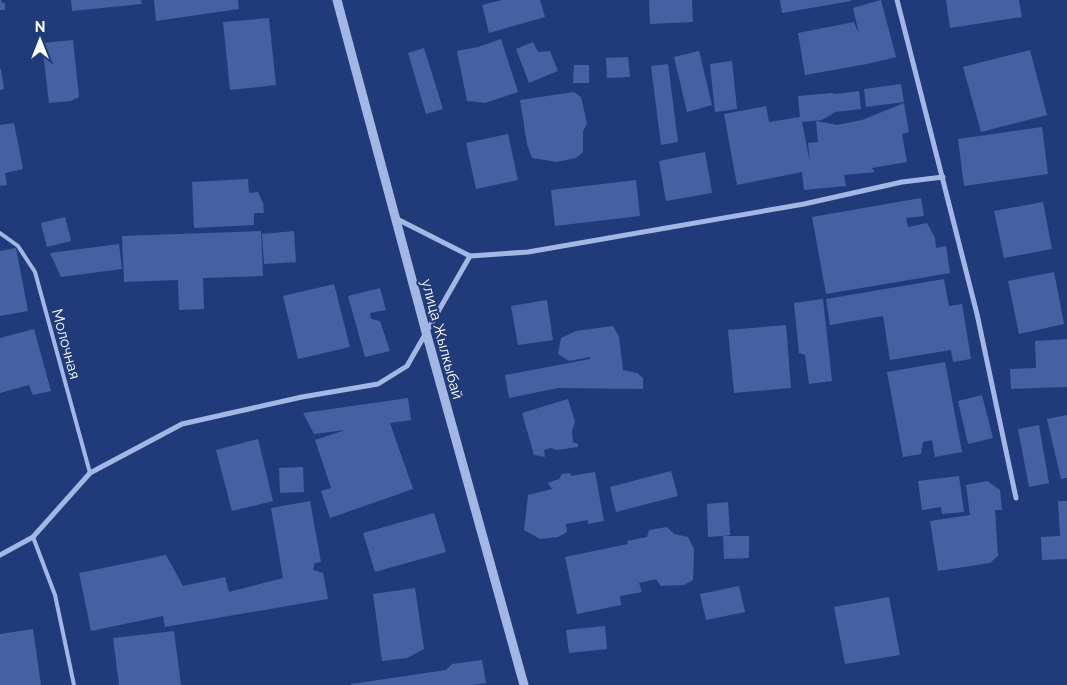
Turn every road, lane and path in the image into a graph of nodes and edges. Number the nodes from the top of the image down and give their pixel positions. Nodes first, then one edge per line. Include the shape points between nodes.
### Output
1 (337, 0) edge
2 (897, 0) edge
3 (942, 177) junction
4 (396, 219) junction
5 (0, 233) edge
6 (470, 256) junction
7 (426, 332) junction
8 (90, 473) junction
9 (1016, 498) dead end
10 (33, 537) junction
11 (0, 555) edge
12 (74, 685) edge
13 (524, 685) edge

1 - 4 street, улица Жылкыбай
2 - 3 street
3 - 6 street via 528,252
3 - 9 street via 978,314
4 - 6 street
4 - 7 street, улица Жылкыбай
5 - 8 lane, Молочная via 18,246 35,272
6 - 7 street
7 - 8 street via 407,366 378,384 182,424
7 - 13 street, улица Жылкыбай
8 - 10 street
10 - 11 street
10 - 12 lane via 55,595

